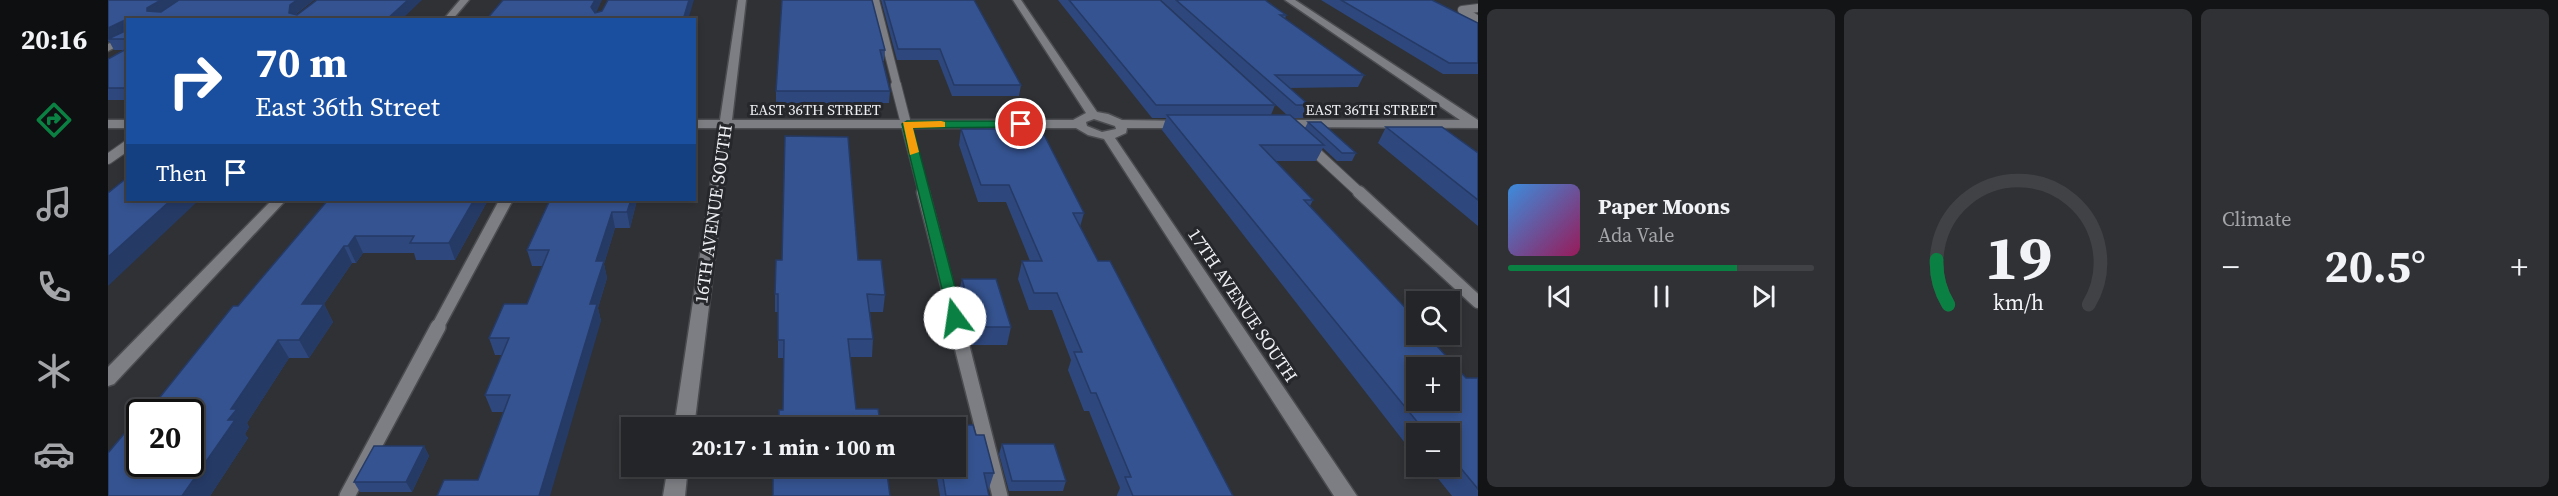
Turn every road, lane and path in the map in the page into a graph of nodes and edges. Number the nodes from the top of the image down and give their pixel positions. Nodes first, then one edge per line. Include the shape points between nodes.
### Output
1 (465, 0) edge
2 (742, 0) edge
3 (875, 0) edge
4 (1017, 0) edge
5 (1289, 0) edge
6 (1478, 8) edge
7 (449, 18) edge
8 (1478, 20) edge
9 (1469, 25) edge
10 (1478, 30) edge
11 (126, 38) edge
12 (108, 48) edge
13 (1272, 111) edge
14 (1093, 115) junction
15 (108, 124) edge
16 (126, 124) edge
17 (696, 124) edge
18 (725, 124) junction
19 (907, 124) junction
20 (1079, 124) junction
21 (1196, 124) edge
22 (1263, 124) edge
23 (1285, 124) junction
24 (1476, 125) edge
25 (1114, 130) junction
26 (126, 146) edge
27 (108, 159) edge
28 (278, 201) edge
29 (505, 201) edge
30 (1478, 302) edge
31 (108, 380) edge
32 (685, 417) edge
33 (677, 477) edge
34 (347, 496) edge
35 (674, 496) edge
36 (1000, 496) edge
37 (1346, 496) edge

1 - 7 street
2 - 18 street, 16TH AVENUE SOUTH
3 - 19 lane
4 - 14 street
5 - 24 street
6 - 8 lane via 1462,10
9 - 10 lane
11 - 12 street
13 - 23 lane
14 - 20 street via 1079,120
14 - 25 street via 1104,116
15 - 16 street
17 - 18 street, EAST 36TH STREET
18 - 19 street, EAST 36TH STREET
18 - 32 street, 16TH AVENUE SOUTH
19 - 20 street, EAST 36TH STREET
19 - 36 lane
20 - 25 street via 1092,133
21 - 25 street
22 - 23 street, EAST 36TH STREET
23 - 24 street, EAST 36TH STREET
23 - 30 lane
25 - 37 street, 17TH AVENUE SOUTH
26 - 27 lane
28 - 31 street
29 - 34 lane
33 - 35 street

